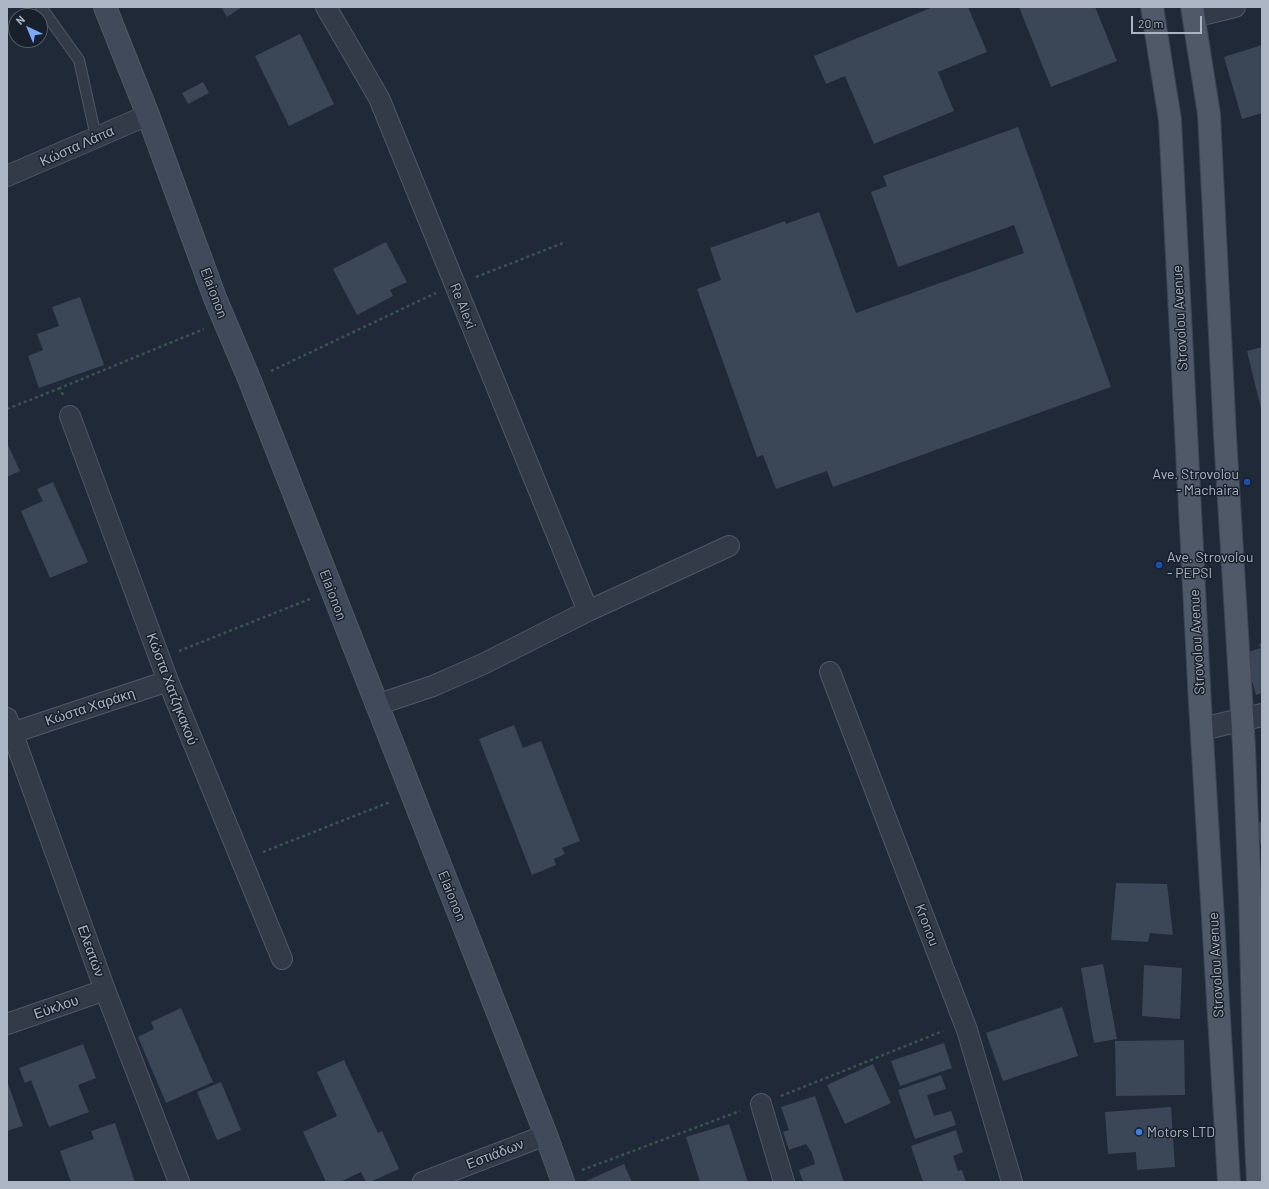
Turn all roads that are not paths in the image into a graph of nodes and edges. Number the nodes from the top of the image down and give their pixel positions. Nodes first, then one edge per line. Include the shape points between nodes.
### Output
1 (41, 7) edge
2 (105, 7) edge
3 (326, 7) edge
4 (1152, 7) edge
5 (1235, 7) edge
6 (1193, 12) edge
7 (148, 115) junction
8 (96, 137) junction
9 (7, 176) edge
10 (70, 416) road end
11 (729, 546) dead end
12 (588, 611) junction
13 (830, 672) dead end
14 (168, 681) junction
15 (376, 705) junction
16 (1252, 718) edge
17 (10, 725) edge
18 (1202, 729) junction
19 (1256, 895) edge
20 (282, 959) dead end
21 (105, 990) junction
22 (7, 1024) edge
23 (1258, 1029) edge
24 (761, 1104) dead end
25 (546, 1135) junction
26 (1259, 1140) edge
27 (179, 1182) edge
28 (423, 1182) edge
29 (563, 1182) edge
30 (784, 1182) edge
31 (1012, 1182) edge
32 (1229, 1182) edge
33 (1258, 1182) edge

1 - 8 lane via 79,60
2 - 7 main road, Elaionon
3 - 12 street, Re Alexi via 379,98
4 - 18 main road, Strovolou Avenue via 1170,120
5 - 6 street
6 - 16 main road via 1209,114 1225,436
7 - 8 street, Κώστα Λάπα
7 - 15 main road, Elaionon via 225,321
8 - 9 street, Κώστα Λάπα
10 - 14 street, Κώστα Χατζηκακού
11 - 12 street
12 - 15 street via 483,664 433,686
13 - 31 street, Kronou via 967,1030
14 - 17 street, Κώστα Χαράκη
14 - 20 street, Κώστα Χατζηκακού
15 - 25 main road, Elaionon
16 - 18 street
16 - 19 main road
17 - 21 street, Ελεατών
18 - 32 main road, Strovolou Avenue
19 - 23 main road
21 - 22 street, Εύκλου
21 - 27 street, Ελεατών
23 - 26 main road
24 - 30 street
25 - 28 street, Εστιάδων
25 - 29 main road, Elaionon
26 - 33 main road

